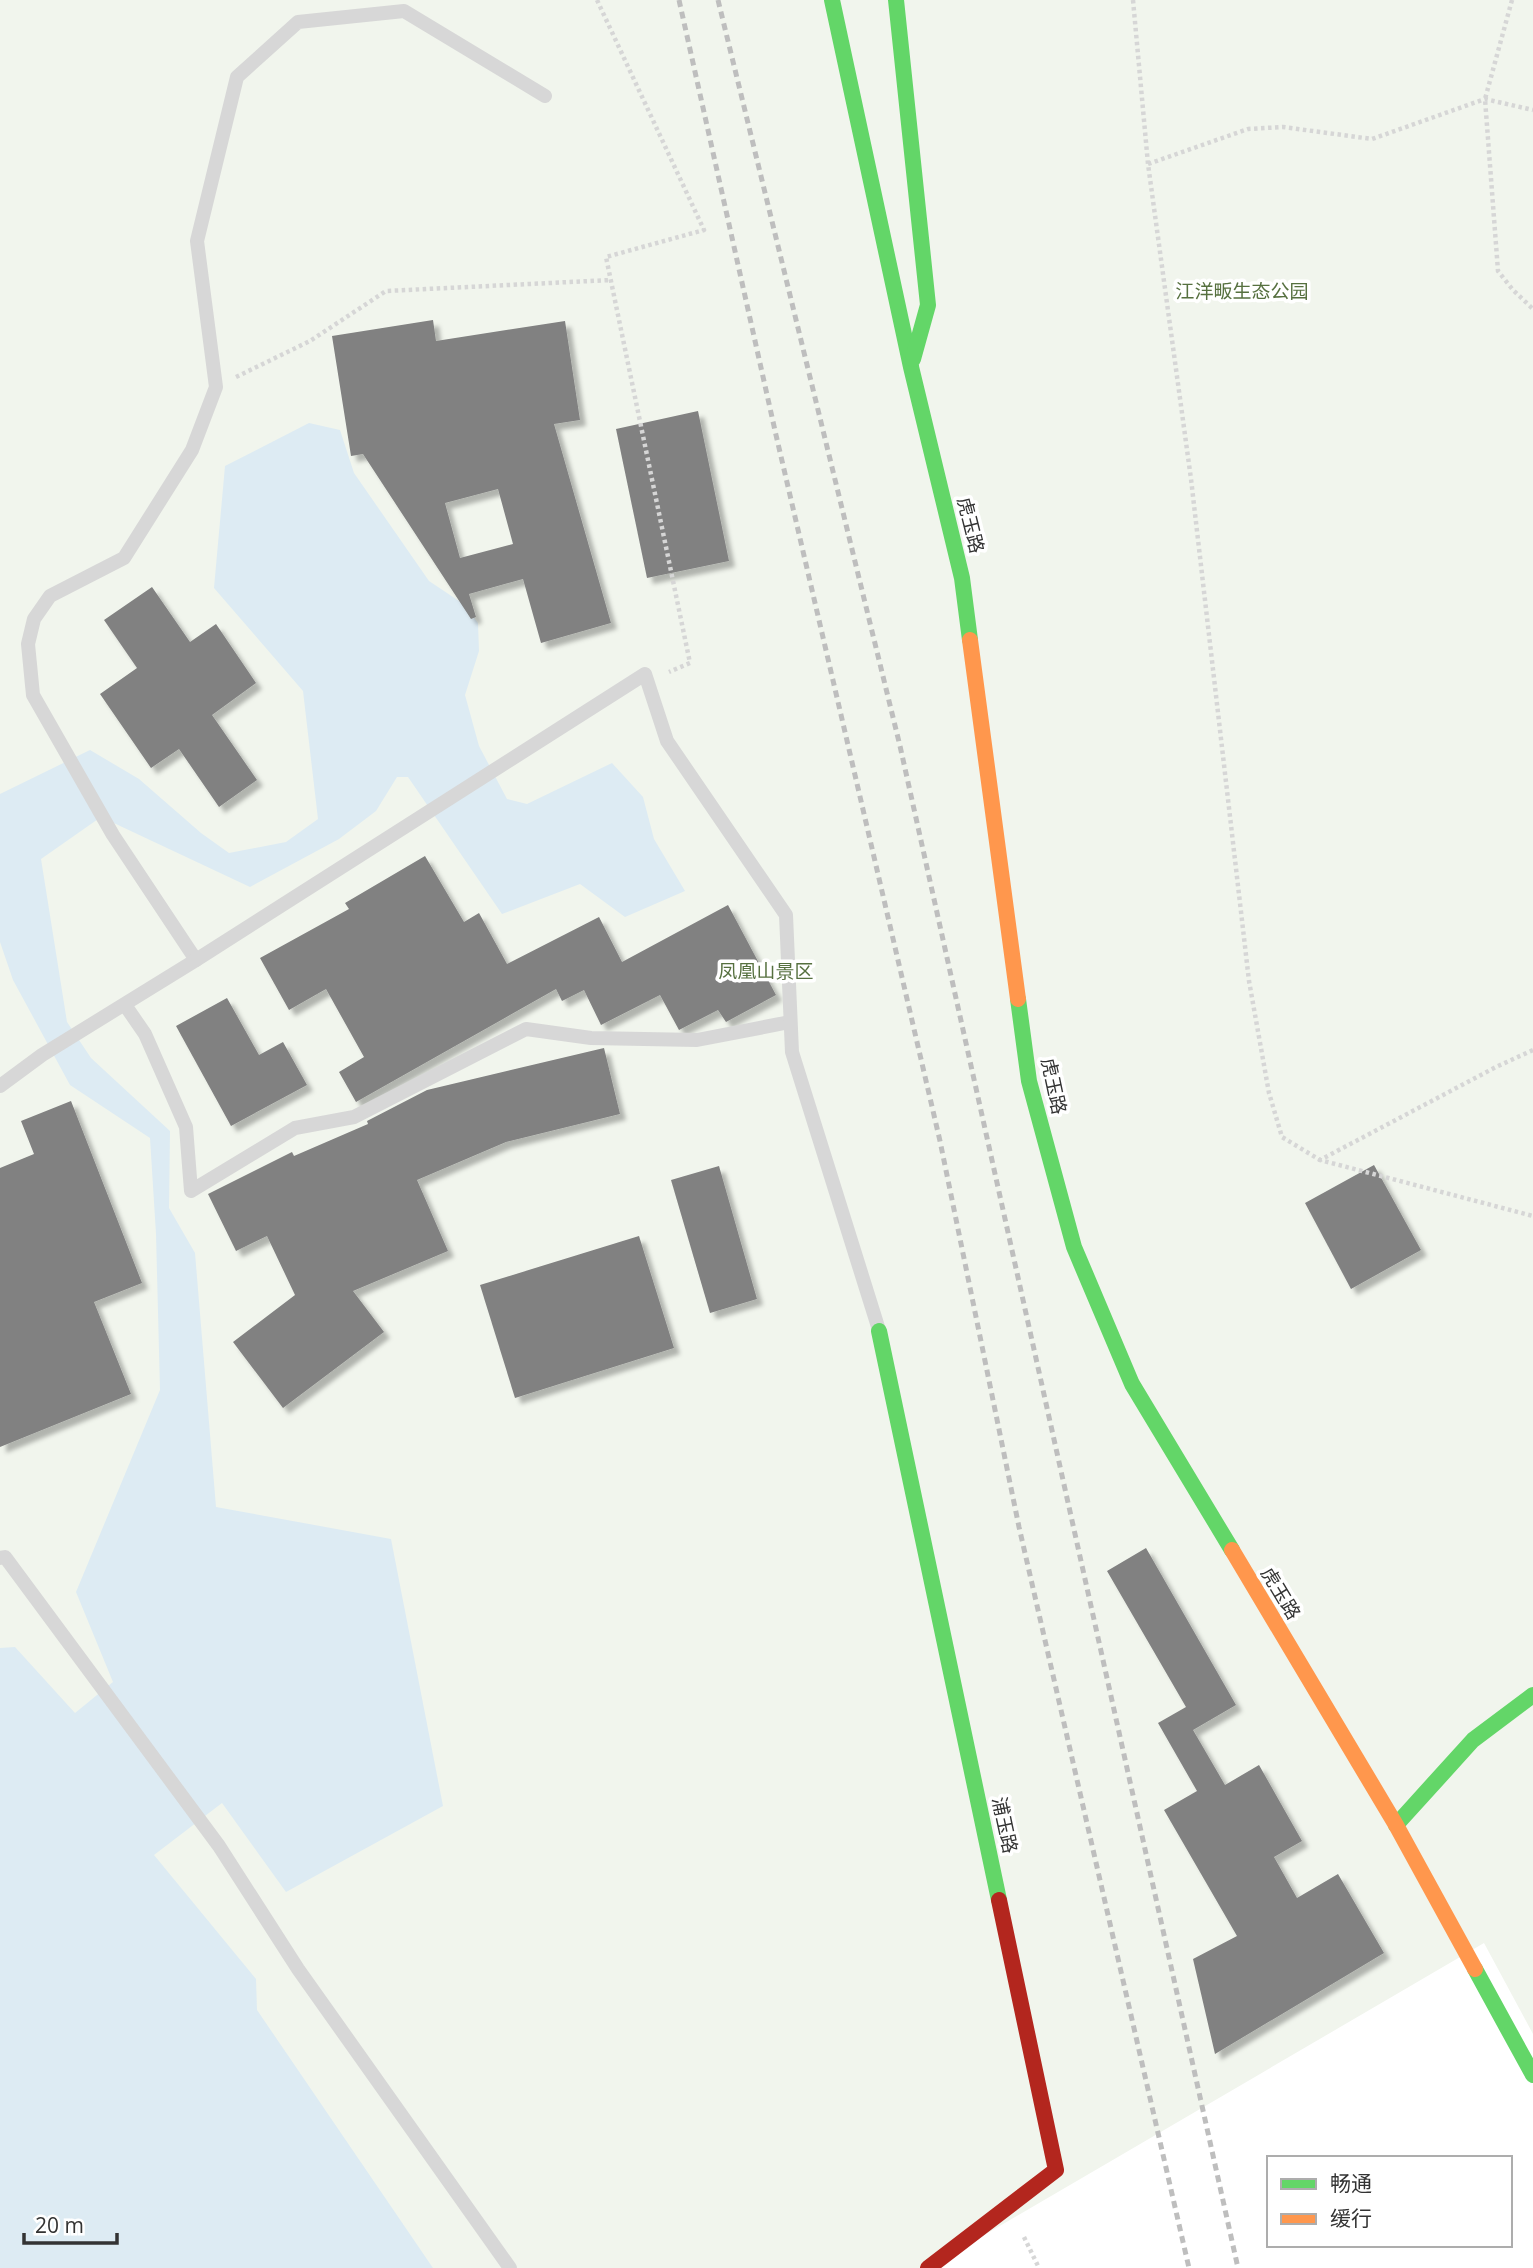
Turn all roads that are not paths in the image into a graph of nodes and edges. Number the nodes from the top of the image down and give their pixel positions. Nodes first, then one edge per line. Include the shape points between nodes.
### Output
1 (832, 0) edge
2 (896, 0) edge
3 (545, 96) dead end
4 (911, 367) junction
5 (196, 960) junction
6 (125, 1005) junction
7 (790, 1022) junction
8 (0, 1086) edge
9 (879, 1331) joint
10 (0, 1559) edge
11 (1533, 1695) edge
12 (1395, 1825) junction
13 (1533, 2075) edge
14 (510, 2268) edge
15 (928, 2268) edge

1 - 4 street, 虎玉路
2 - 4 street via 928,305
3 - 5 lane via 404,11 298,22 237,77 197,241 216,387 192,450 124,558 50,596 34,618 28,644 33,695 113,835
4 - 12 street, 虎玉路 via 962,578 1029,1081 1074,1247 1132,1384
5 - 6 lane
5 - 7 lane via 645,674 667,741 786,915
6 - 7 lane via 145,1034 186,1126 191,1191 295,1128 354,1117 526,1029 591,1038 697,1040
6 - 8 lane
7 - 9 lane via 792,1052
9 - 15 street, 浦玉路 via 1056,2169
10 - 14 lane via 5,1556 219,1846 298,1969
11 - 12 street via 1474,1740
12 - 13 street, 虎玉路

